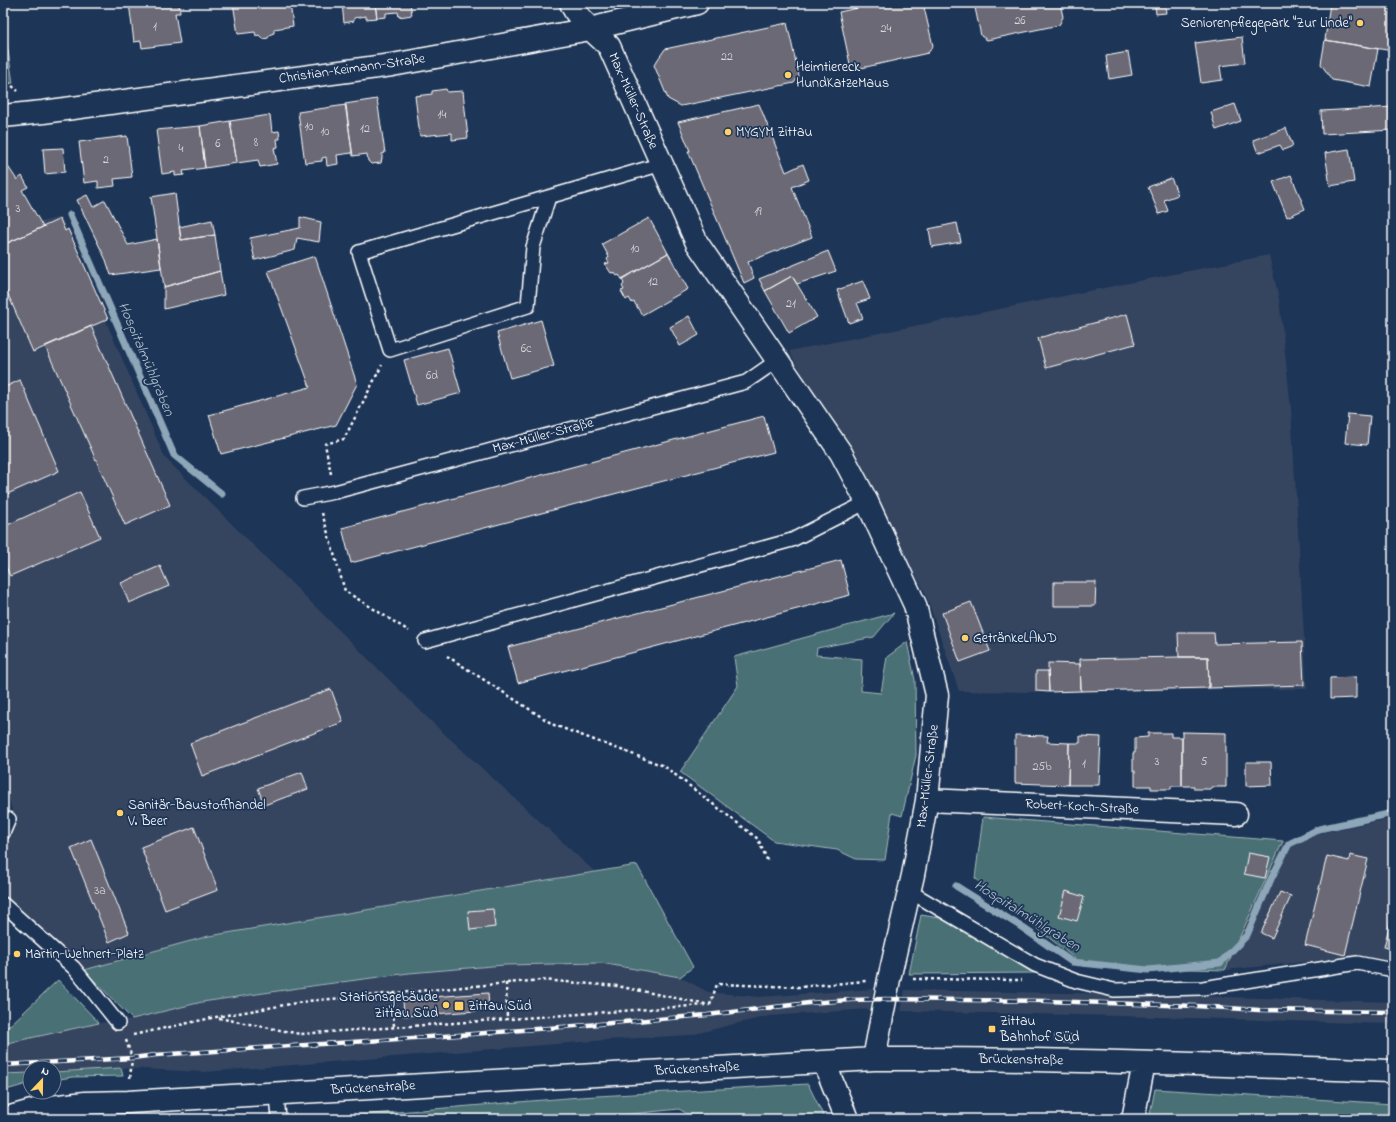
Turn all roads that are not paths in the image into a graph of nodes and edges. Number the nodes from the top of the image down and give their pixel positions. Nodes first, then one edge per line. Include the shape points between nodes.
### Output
1 (571, 3) edge
2 (697, 3) edge
3 (590, 29) junction
4 (3, 116) edge
5 (662, 164) junction
6 (549, 197) junction
7 (778, 360) junction
8 (303, 498) dead end
9 (866, 502) junction
10 (425, 641) road end
11 (927, 800) junction
12 (1236, 814) dead end
13 (9, 819) dead end
14 (3, 833) edge
15 (909, 891) junction
16 (3, 904) edge
17 (1393, 970) edge
18 (118, 1023) road end
19 (874, 1059) junction
20 (824, 1062) junction
21 (1144, 1063) junction
22 (1393, 1071) edge
23 (277, 1094) junction
24 (3, 1119) edge
25 (278, 1119) edge
26 (847, 1119) edge
27 (1133, 1119) edge

1 - 3 street, Max-Müller-Straße via 572,8
2 - 3 street, Christian-Keimann-Straße
3 - 4 street, Christian-Keimann-Straße via 392,65
3 - 5 street, Max-Müller-Straße via 609,46
5 - 6 lane, Max-Müller-Straße
5 - 7 street, Max-Müller-Straße via 697,243
6 - 6 lane, Max-Müller-Straße via 359,252 390,350 528,306 534,247
7 - 8 lane, Max-Müller-Straße via 746,382 335,492
7 - 9 street, Max-Müller-Straße via 841,452
9 - 10 lane via 792,540
9 - 11 street, Max-Müller-Straße via 915,605 937,695
11 - 12 street, Robert-Koch-Straße
11 - 15 street, Max-Müller-Straße
13 - 14 lane
15 - 17 lane via 1035,965 1076,981 1114,990 1202,988 1357,963
15 - 19 street, Max-Müller-Straße
16 - 18 lane via 74,968
19 - 20 street, Brückenstraße
19 - 21 street, Brückenstraße
20 - 23 street, Brückenstraße
20 - 26 street
21 - 22 street, Brückenstraße
21 - 27 street
23 - 24 street, Brückenstraße via 85,1103 42,1108
23 - 25 lane

